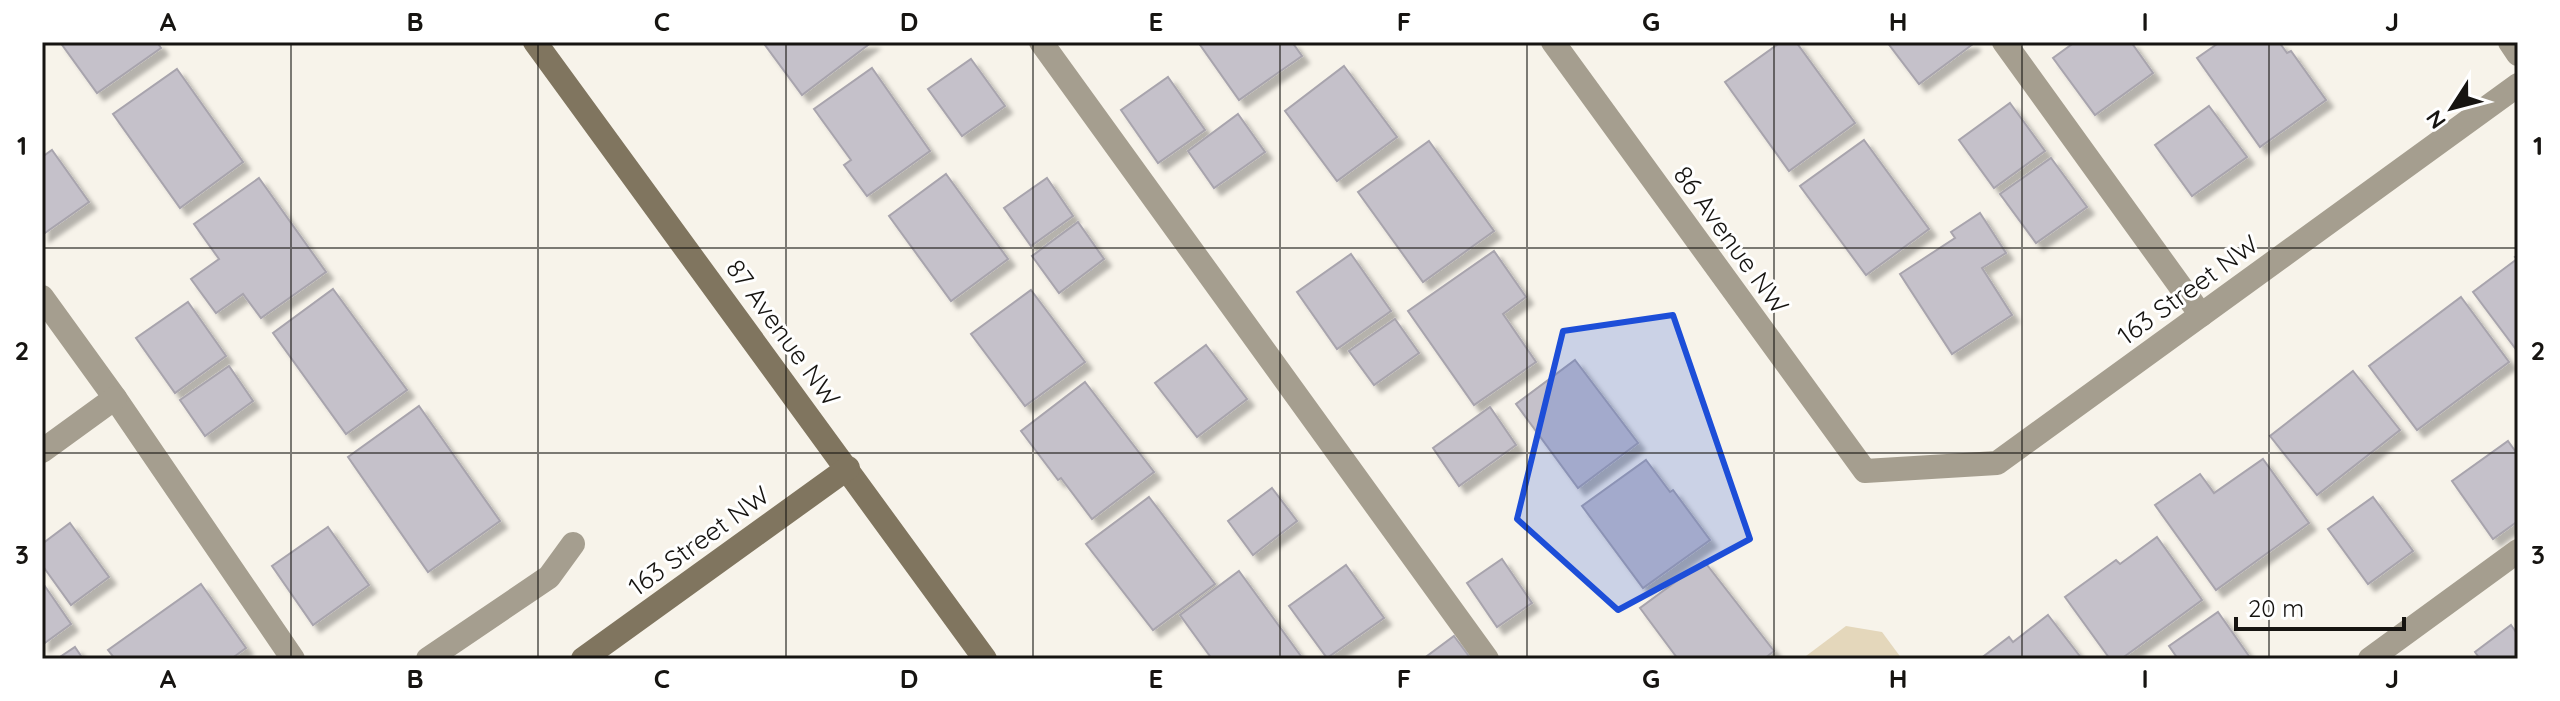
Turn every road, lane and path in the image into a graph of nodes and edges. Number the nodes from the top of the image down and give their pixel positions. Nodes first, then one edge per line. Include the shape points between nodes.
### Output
1 (535, 42) edge
2 (1041, 42) edge
3 (1553, 42) edge
4 (2004, 42) edge
5 (2510, 42) edge
6 (2518, 54) edge
7 (2518, 85) edge
8 (42, 297) edge
9 (2201, 315) junction
10 (115, 398) junction
11 (42, 451) edge
12 (848, 468) junction
13 (1865, 471) joint
14 (573, 544) dead end
15 (2518, 551) edge
16 (293, 659) edge
17 (428, 659) edge
18 (583, 659) edge
19 (985, 659) edge
20 (1487, 659) edge
21 (2370, 659) edge

1 - 12 main road, 87 Avenue NW
2 - 20 street
3 - 13 street, 86 Avenue NW
4 - 9 street
5 - 6 street
7 - 9 street, 163 Street NW
8 - 10 street
9 - 13 street, 163 Street NW via 1997,463
10 - 11 street
10 - 16 street
12 - 18 main road, 163 Street NW
12 - 19 main road, 87 Avenue NW
14 - 17 street via 549,577
15 - 21 street

